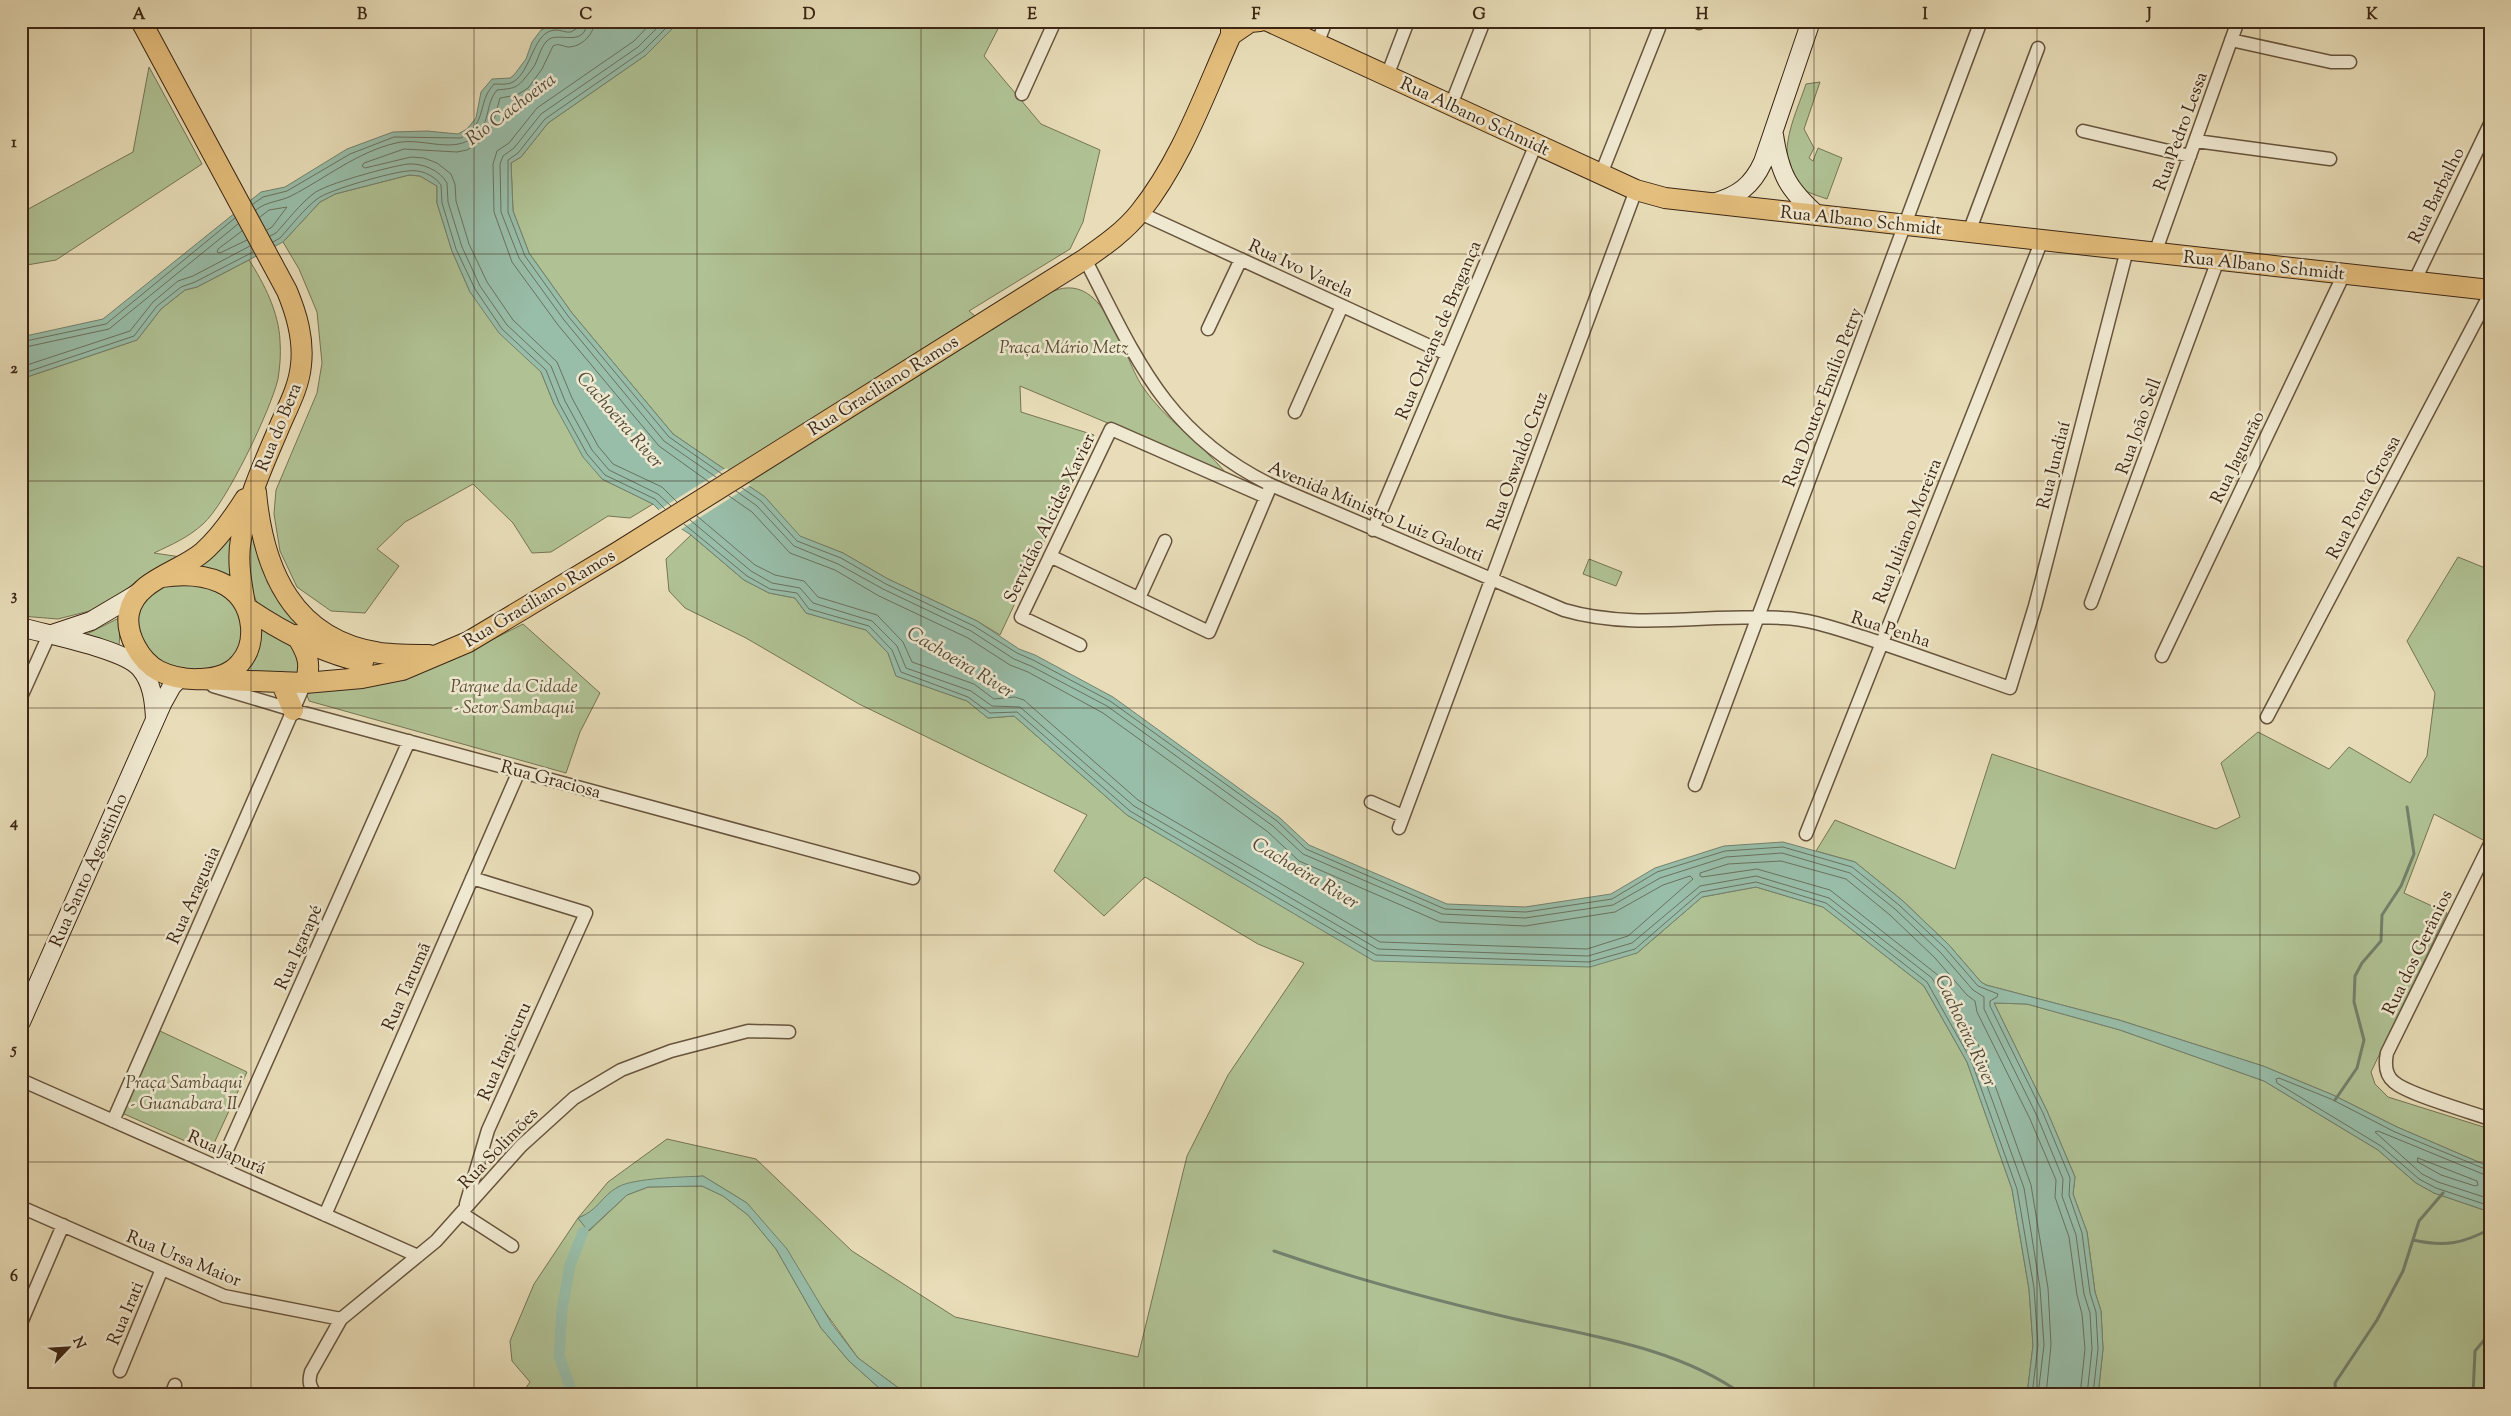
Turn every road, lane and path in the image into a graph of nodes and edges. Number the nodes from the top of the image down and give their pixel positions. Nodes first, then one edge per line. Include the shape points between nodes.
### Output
1 (1055, 21) edge
2 (1260, 21) edge
3 (1268, 21) edge
4 (1326, 21) edge
5 (1408, 21) edge
6 (1484, 21) edge
7 (1811, 21) edge
8 (1981, 21) edge
9 (2238, 21) edge
10 (145, 25) edge
11 (1231, 28) edge
12 (1659, 28) dead end
13 (2232, 40) junction
14 (1317, 44) junction
15 (2038, 48) dead end
16 (2350, 62) dead end
17 (1387, 76) junction
18 (1022, 94) dead end
19 (1451, 105) junction
20 (2490, 124) edge
21 (2083, 131) dead end
22 (1774, 132) junction
23 (2196, 141) junction
24 (1536, 144) junction
25 (2190, 156) junction
26 (2330, 159) dead end
27 (1601, 174) junction
28 (1636, 190) junction
29 (1710, 204) junction
30 (1140, 213) junction
31 (1818, 216) junction
32 (1905, 225) junction
33 (1968, 232) junction
34 (2042, 240) junction
35 (2127, 250) junction
36 (2155, 253) junction
37 (1085, 259) junction
38 (1241, 259) junction
39 (2218, 260) junction
40 (2344, 274) junction
41 (2415, 280) junction
42 (2490, 290) edge
43 (2490, 294) edge
44 (1342, 306) junction
45 (1208, 329) dead end
46 (1447, 354) junction
47 (1295, 412) dead end
48 (256, 483) junction
49 (1269, 491) junction
50 (1372, 530) junction
51 (1165, 540) dead end
52 (1050, 556) junction
53 (162, 577) junction
54 (1491, 580) junction
55 (140, 592) junction
56 (1139, 598) junction
57 (2090, 603) dead end
58 (246, 606) junction
59 (1758, 617) junction
60 (21, 627) edge
61 (49, 635) junction
62 (131, 636) junction
63 (296, 636) junction
64 (1881, 643) junction
65 (1080, 645) dead end
66 (439, 653) junction
67 (2162, 656) dead end
68 (133, 662) junction
69 (189, 678) junction
70 (281, 682) junction
71 (305, 683) junction
72 (2010, 688) joint
73 (21, 697) edge
74 (293, 710) junction
75 (2267, 717) dead end
76 (155, 719) junction
77 (409, 741) junction
78 (519, 771) junction
79 (1695, 785) dead end
80 (1371, 802) dead end
81 (1806, 834) dead end
82 (2490, 844) edge
83 (472, 878) junction
84 (913, 878) dead end
85 (21, 1022) edge
86 (789, 1032) dead end
87 (21, 1080) edge
88 (2490, 1119) edge
89 (113, 1121) junction
90 (219, 1168) junction
91 (21, 1207) edge
92 (463, 1210) junction
93 (326, 1215) junction
94 (63, 1225) junction
95 (512, 1246) dead end
96 (418, 1256) junction
97 (162, 1269) junction
98 (341, 1319) junction
99 (21, 1323) edge
100 (120, 1371) dead end
101 (316, 1395) edge

1 - 18 street
2 - 11 main road, Rua Graciliano Ramos
3 - 14 main road, Rua Albano Schmidt
4 - 14 street
5 - 17 street
6 - 19 street
7 - 22 main road
8 - 32 street, Rua Doutor Emílio Petry
9 - 13 street, Rua Pedro Lessa
10 - 48 main road, Rua do Bera via 294,309 302,345 301,367 294,392
11 - 30 main road, Rua Graciliano Ramos via 1182,144
12 - 27 street
13 - 16 street via 2331,62
13 - 23 street, Rua Pedro Lessa
14 - 17 main road, Rua Albano Schmidt
15 - 33 street
17 - 19 main road, Rua Albano Schmidt
19 - 24 main road, Rua Albano Schmidt
20 - 41 street, Rua Barbalho
21 - 25 street
22 - 29 main road via 1754,180 1732,198
22 - 31 main road via 1781,173 1797,197
23 - 25 street, Rua Pedro Lessa
23 - 26 street
24 - 27 main road, Rua Albano Schmidt
24 - 46 street, Rua Orleans de Bragança
25 - 36 street, Rua Pedro Lessa
27 - 28 main road, Rua Albano Schmidt
28 - 29 main road, Rua Albano Schmidt
28 - 54 street, Rua Oswaldo Cruz
29 - 31 main road, Rua Albano Schmidt
30 - 37 main road, Rua Graciliano Ramos
30 - 38 street, Rua Ivo Varela
31 - 32 main road, Rua Albano Schmidt
32 - 33 main road, Rua Albano Schmidt
32 - 59 street, Rua Doutor Emílio Petry
33 - 34 main road, Rua Albano Schmidt
34 - 35 main road, Rua Albano Schmidt
34 - 64 street, Rua Juliano Moreira
35 - 36 main road, Rua Albano Schmidt
35 - 72 street, Rua Jundiaí
36 - 39 main road, Rua Albano Schmidt
37 - 49 street, Avenida Ministro Luiz Galotti via 1135,356 1167,405 1203,441
37 - 66 main road, Rua Graciliano Ramos via 491,630
38 - 44 street, Rua Ivo Varela
38 - 45 street
39 - 40 main road, Rua Albano Schmidt
39 - 57 street, Rua João Sell
40 - 41 main road, Rua Albano Schmidt
40 - 67 street, Rua Jaguarão
41 - 42 main road, Rua Albano Schmidt
43 - 75 street, Rua Ponta Grossa
44 - 46 street, Rua Ivo Varela
44 - 47 street
46 - 50 street, Rua Orleans de Bragança
48 - 53 main road, Rua do Bera via 225,528 203,552
48 - 58 main road, Rua do Bera via 240,540 240,568
48 - 66 main road via 258,514 270,565 284,593 306,618 334,637 378,653
49 - 50 street, Avenida Ministro Luiz Galotti
49 - 52 street, Servidão Alcides Xavier via 1111,429
49 - 56 street via 1209,632
50 - 54 street, Avenida Ministro Luiz Galotti
51 - 56 street
52 - 56 street
52 - 65 street, Servidão Alcides Xavier via 1021,617
53 - 55 main road
53 - 58 main road via 189,574 210,579 231,589
54 - 59 street, Avenida Ministro Luiz Galotti via 1564,610 1597,618
54 - 80 street, Rua Oswaldo Cruz via 1401,822
55 - 61 main road via 90,621
55 - 62 main road via 129,614
58 - 63 main road, Rua Graciliano Ramos
58 - 69 main road via 252,631 246,654 239,664 229,672
59 - 64 street, Rua Penha via 1805,620
59 - 79 street, Rua Doutor Emílio Petry
60 - 61 main road
61 - 68 main road
61 - 73 street
62 - 68 main road
62 - 69 main road via 153,667 168,675
63 - 66 main road, Rua Graciliano Ramos via 350,659 370,663 404,662
63 - 71 main road via 308,659
64 - 72 street, Rua Penha
64 - 81 street, Rua Juliano Moreira
66 - 71 main road, Rua Graciliano Ramos via 384,674
68 - 76 main road via 150,685
69 - 70 main road, Rua Graciliano Ramos
69 - 74 street, Rua Graciosa
69 - 76 main road, Rua Santo Agostinho via 166,694
70 - 71 main road, Rua Graciliano Ramos
70 - 74 main road
71 - 74 street, Rua Araguaia
74 - 77 street, Rua Graciosa
74 - 89 street, Rua Araguaia
76 - 85 main road, Rua Santo Agostinho
77 - 78 street, Rua Graciosa
77 - 90 street, Rua Igarapé
78 - 83 street, Rua Tarumã
78 - 84 street, Rua Graciosa
82 - 88 street, Rua dos Gerânios via 2387,1053 2386,1069 2403,1088
83 - 92 street, Rua Itapicuru via 586,914 488,1130
83 - 93 street, Rua Tarumã
86 - 92 street, Rua Solimões via 767,1030 727,1035 646,1060 599,1082 546,1121
87 - 89 street, Rua Japurá
89 - 90 street, Rua Japurá
90 - 93 street, Rua Japurá
91 - 94 street, Rua Ursa Maior
92 - 95 street
92 - 96 street, Rua Solimões
93 - 96 street, Rua Japurá
94 - 97 street, Rua Ursa Maior
94 - 99 street
96 - 98 street, Rua Solimões
97 - 98 street, Rua Ursa Maior via 224,1296
97 - 100 street, Rua Irati
98 - 101 street, Rua Solimões via 309,1379

